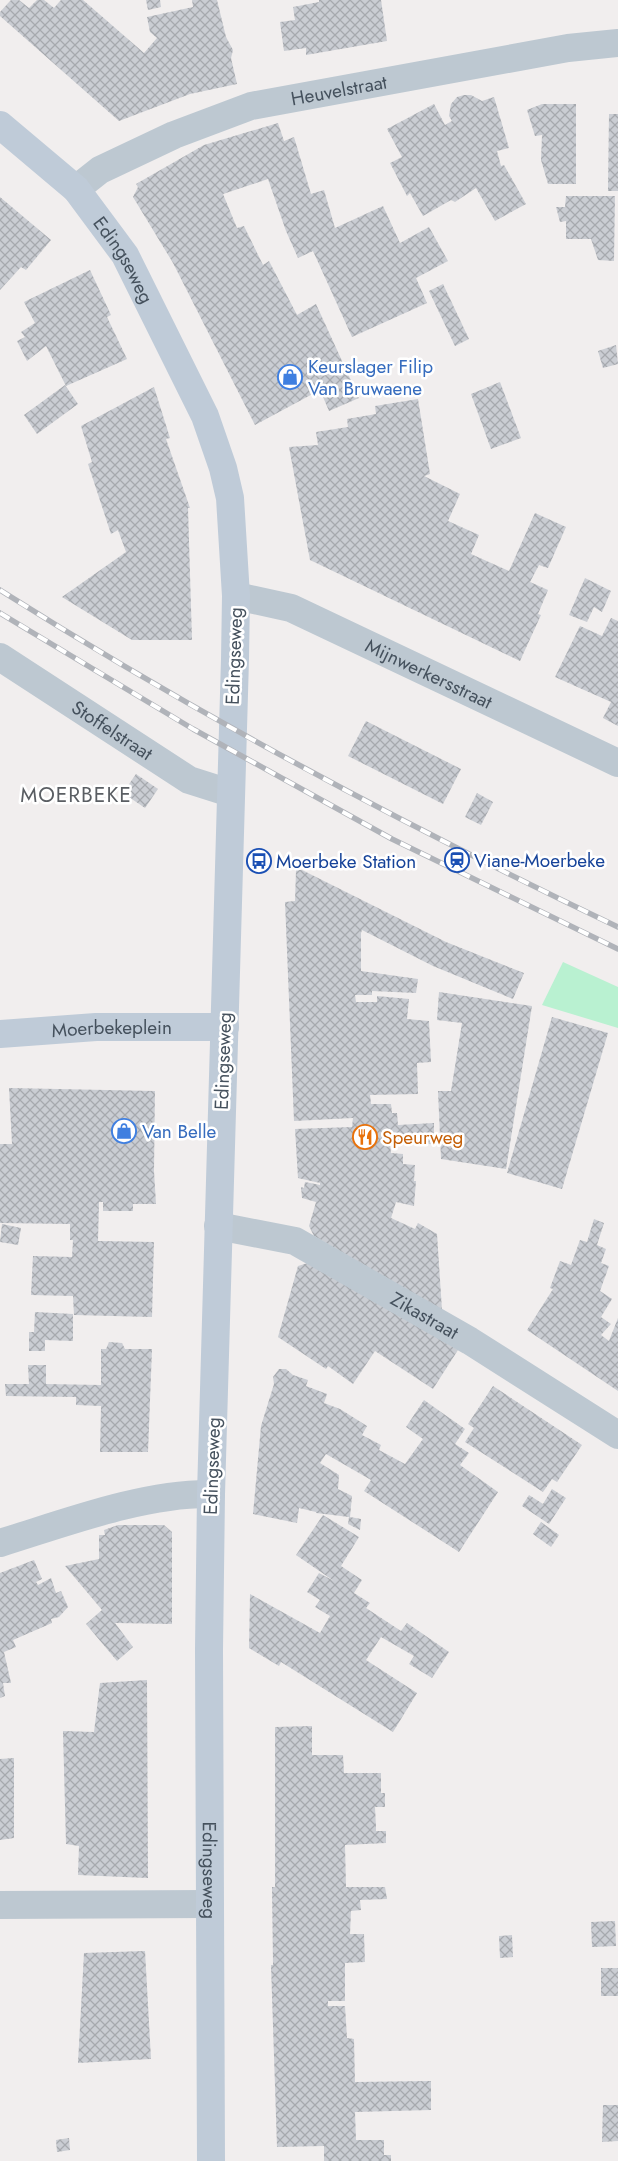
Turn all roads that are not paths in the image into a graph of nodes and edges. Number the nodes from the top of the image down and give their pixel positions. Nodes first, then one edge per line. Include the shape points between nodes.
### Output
1 (618, 43) edge
2 (0, 125) edge
3 (76, 190) junction
4 (236, 596) junction
5 (0, 657) edge
6 (618, 763) edge
7 (230, 793) junction
8 (225, 1027) junction
9 (0, 1034) edge
10 (218, 1226) junction
11 (618, 1435) edge
12 (211, 1494) junction
13 (0, 1543) edge
14 (209, 1904) junction
15 (0, 1905) edge
16 (210, 2161) edge

1 - 3 street, Heuvelstraat via 568,48 251,106 174,135 100,170
2 - 3 main road, Edingseweg
3 - 4 main road, Edingseweg via 126,255 205,416 230,498
4 - 6 street, Mijnwerkersstraat via 291,608
4 - 7 main road, Edingseweg
5 - 7 street, Stoffelstraat via 189,780
7 - 8 main road, Edingseweg
8 - 9 main road, Moerbekeplein via 106,1027
8 - 10 main road, Edingseweg
10 - 11 street, Zikastraat via 295,1241 470,1340
10 - 12 main road, Edingseweg
12 - 13 street via 184,1494 104,1512
12 - 14 main road, Edingseweg
14 - 15 street
14 - 16 main road, Edingseweg

